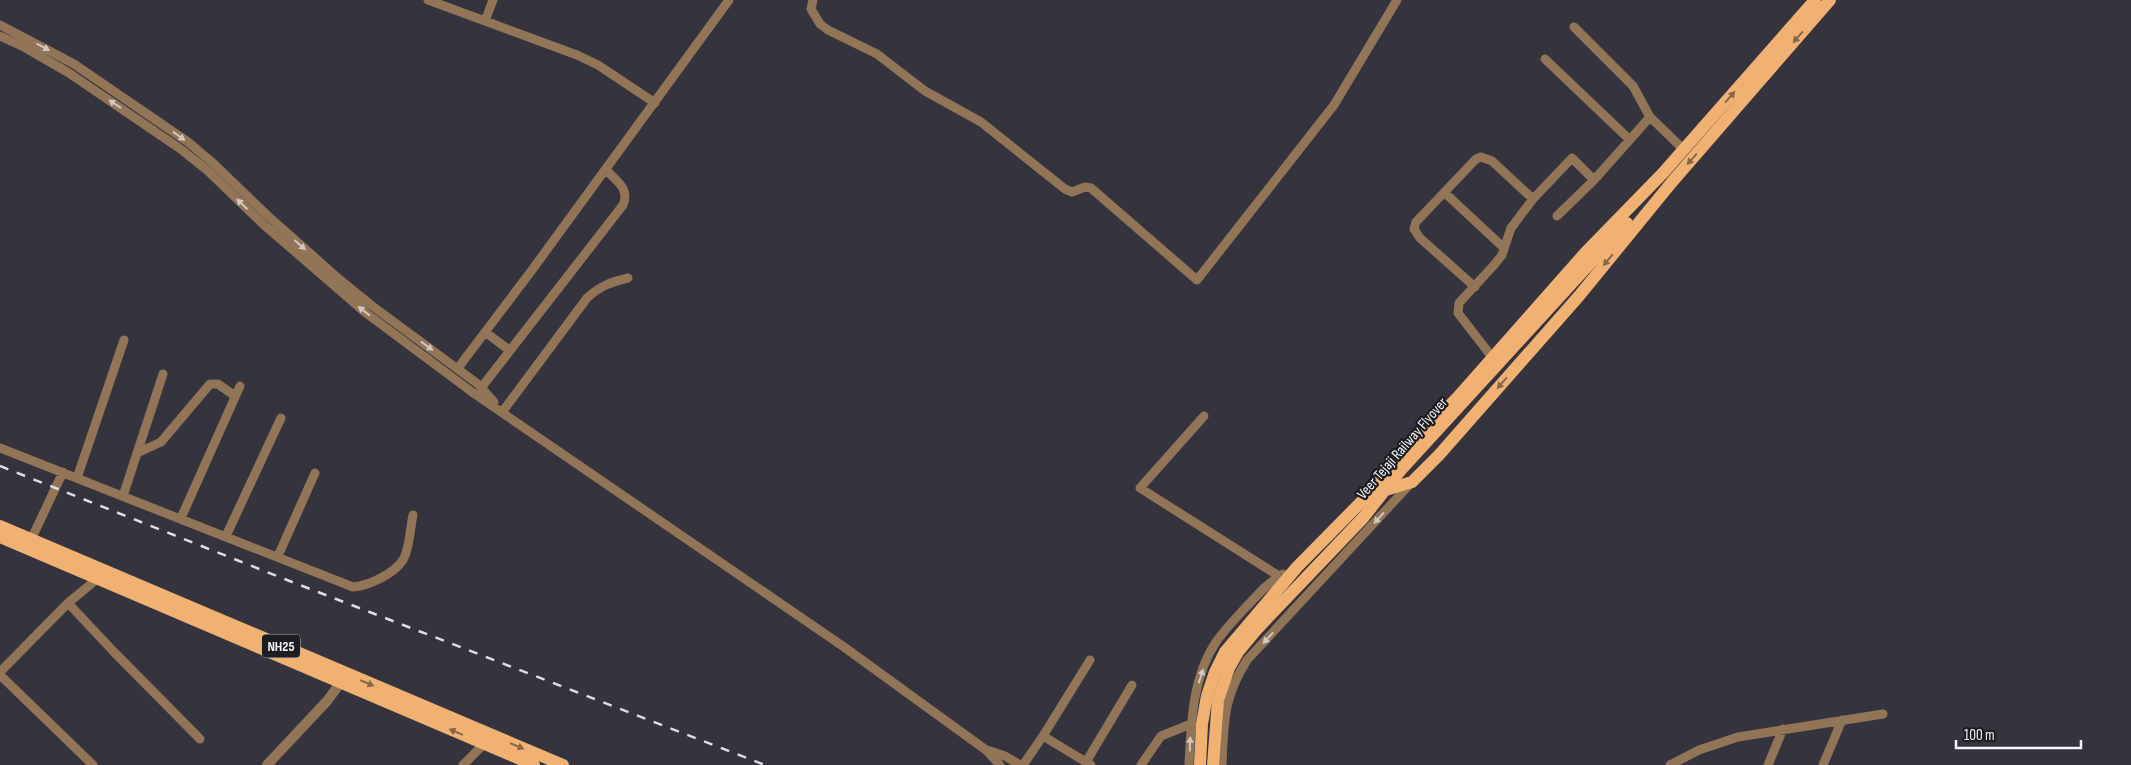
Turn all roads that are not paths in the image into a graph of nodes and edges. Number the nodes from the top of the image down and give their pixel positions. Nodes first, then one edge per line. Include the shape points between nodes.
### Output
1 (428, 0) edge
2 (493, 0) edge
3 (729, 0) edge
4 (814, 0) edge
5 (1396, 0) edge
6 (1815, 0) edge
7 (1830, 0) edge
8 (485, 21) junction
9 (0, 25) edge
10 (1574, 27) dead end
11 (0, 36) edge
12 (1545, 59) dead end
13 (655, 103) junction
14 (1650, 117) junction
15 (1630, 140) junction
16 (1680, 146) dead end
17 (606, 170) junction
18 (1668, 177) junction
19 (1594, 180) junction
20 (1445, 193) junction
21 (1533, 199) junction
22 (1557, 216) dead end
23 (1504, 248) junction
24 (628, 278) dead end
25 (1475, 286) junction
26 (485, 332) junction
27 (124, 340) dead end
28 (509, 350) junction
29 (1492, 357) junction
30 (458, 368) junction
31 (163, 374) dead end
32 (240, 386) dead end
33 (481, 388) junction
34 (235, 396) junction
35 (503, 411) junction
36 (1204, 416) dead end
37 (281, 418) dead end
38 (0, 448) edge
39 (137, 453) junction
40 (63, 472) junction
41 (315, 473) dead end
42 (77, 478) junction
43 (1412, 482) junction
44 (1368, 495) junction
45 (123, 496) junction
46 (413, 515) dead end
47 (181, 518) junction
48 (0, 526) edge
49 (226, 536) junction
50 (0, 537) edge
51 (29, 544) junction
52 (278, 556) junction
53 (1297, 567) junction
54 (1279, 576) junction
55 (97, 579) junction
56 (68, 603) junction
57 (1090, 660) dead end
58 (0, 674) edge
59 (344, 678) junction
60 (1132, 685) dead end
61 (1882, 714) dead end
62 (1842, 720) junction
63 (1191, 724) junction
64 (1783, 729) junction
65 (1043, 736) junction
66 (200, 739) dead end
67 (484, 744) junction
68 (986, 750) junction
69 (1089, 763) edge
70 (93, 765) edge
71 (267, 765) edge
72 (463, 765) edge
73 (534, 765) edge
74 (563, 765) edge
75 (1000, 765) edge
76 (1022, 765) edge
77 (1141, 765) edge
78 (1189, 765) edge
79 (1200, 765) edge
80 (1213, 765) edge
81 (1222, 765) edge
82 (1670, 765) edge
83 (1768, 765) edge
84 (1823, 765) edge

1 - 8 street
2 - 8 street
3 - 13 street
4 - 5 street via 811,9 828,30 877,54 925,91 981,122 1065,188 1072,192 1091,188 1197,280 1334,105
18 -> 6 main road
7 -> 18 main road
8 - 13 street via 598,65
9 -> 30 street via 74,64 188,142 339,279
10 - 14 street via 1634,86
35 -> 11 street via 472,392 366,313 182,150 68,73
12 - 15 street
13 - 17 street
14 - 15 street
14 - 16 street
15 - 19 street
17 - 26 street
17 - 28 street via 626,192 623,205
18 - 29 main road via 1585,254
18 -> 43 main road via 1579,296
18 - 80 main road, Veer Tejaji Railway Flyover, bridge via 1400,471 1363,518 1238,652 1228,668 1218,700
19 - 21 street via 1572,158
19 - 22 street
20 - 21 street via 1481,157 1492,161
20 - 23 street
20 - 25 street via 1416,222 1414,229
21 - 23 street via 1511,228
23 - 25 street via 1494,266
24 - 35 street via 609,282 587,298
25 - 29 street via 1459,303 1458,313
26 - 28 street
26 - 30 street
27 - 42 street
28 - 33 street
29 - 44 main road
30 - 33 street
31 - 39 street
32 - 34 street
33 - 35 street
34 - 39 street via 218,384 210,384 161,442
34 - 47 street
35 - 68 street via 844,647
36 - 54 street via 1140,488
37 - 49 street
38 - 40 street
39 - 45 street
40 - 42 street
40 - 51 street
41 - 52 street
42 - 45 street
43 - 44 main road
43 -> 81 street via 1247,660 1228,696
44 - 53 main road
45 - 47 street
46 - 52 street via 403,560 396,568 363,586 353,587
47 - 49 street
48 - 51 main road, NH25
49 - 52 street
50 - 51 main road, NH25
51 - 55 main road, NH25
51 - 59 main road, NH25
53 - 54 street
53 - 79 main road via 1225,652 1215,672 1202,724
63 -> 54 street via 1196,691 1214,644
55 - 56 street
55 - 59 main road, NH25
56 - 58 street
56 - 66 street
57 - 65 street
58 - 70 street
67 -> 59 main road, NH25
59 - 71 street via 328,700
59 -> 74 main road, NH25
60 - 69 street
61 - 62 street
62 - 64 street
62 - 84 street
63 - 77 street via 1161,736
78 -> 63 street
64 - 82 street via 1738,737 1699,750
64 - 83 street
65 - 69 street
65 - 76 street
67 - 72 street
67 - 73 main road, NH25
68 - 75 street
68 - 76 street

